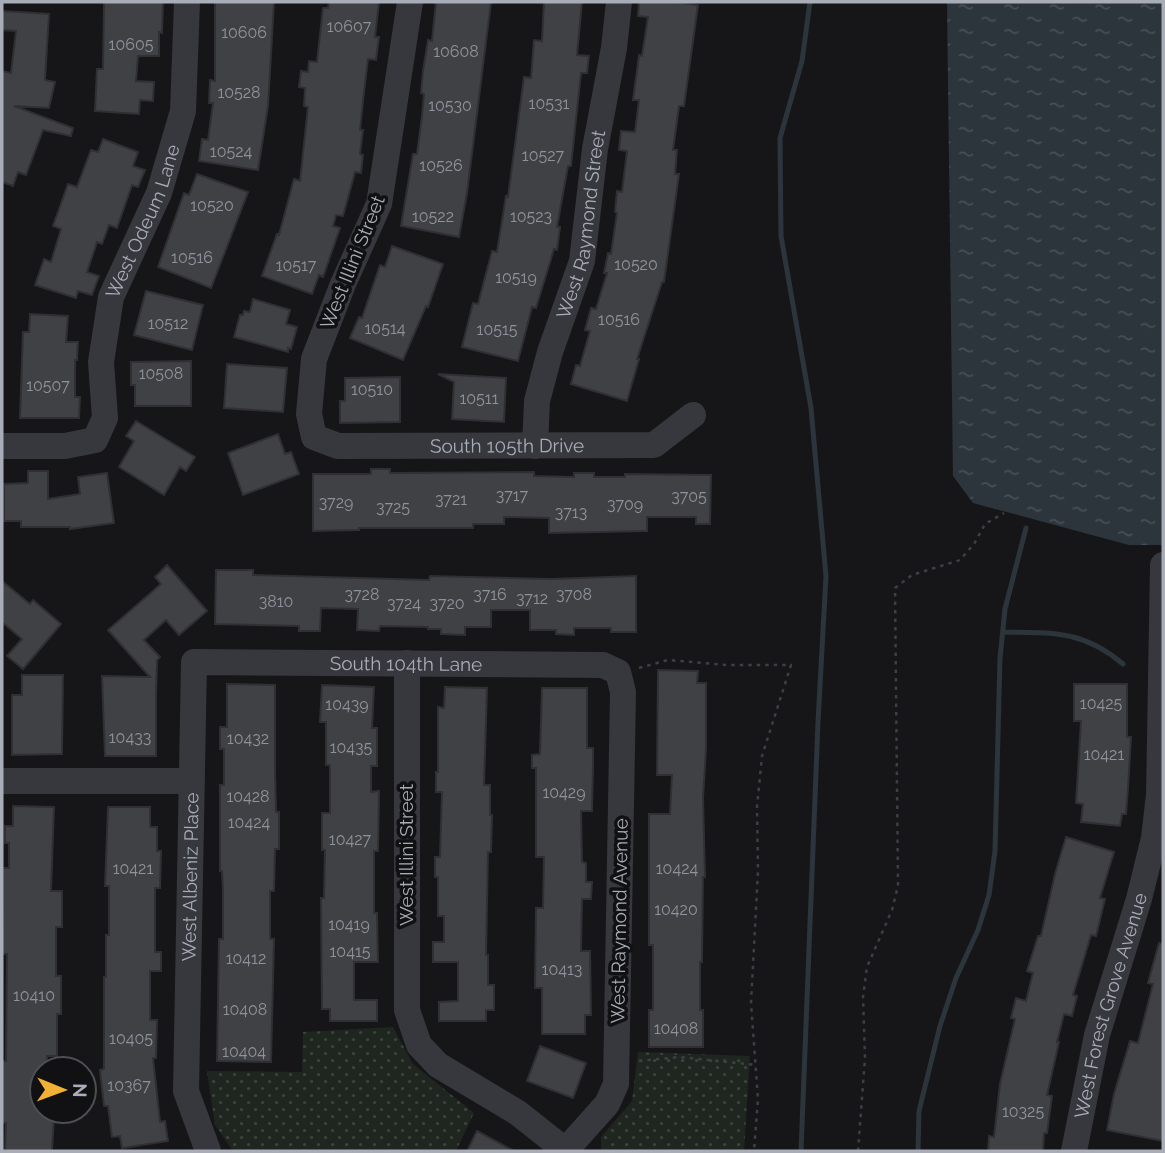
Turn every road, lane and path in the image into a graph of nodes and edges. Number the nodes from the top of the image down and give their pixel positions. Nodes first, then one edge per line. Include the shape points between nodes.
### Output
1 (187, 2) edge
2 (410, 2) edge
3 (619, 2) edge
4 (693, 415) dead end
5 (314, 437) joint
6 (2, 446) edge
7 (535, 446) junction
8 (1004, 513) dead end
9 (1163, 565) edge
10 (194, 662) joint
11 (407, 663) junction
12 (1162, 664) edge
13 (618, 672) junction
14 (2, 781) edge
15 (191, 781) junction
16 (617, 1059) junction
17 (757, 1065) junction
18 (208, 1151) edge
19 (565, 1151) edge
20 (754, 1151) edge
21 (858, 1151) edge
22 (1074, 1151) edge

1 - 6 street, West Odeum Lane via 183,111 159,193 111,297 101,362 105,418 94,440 65,446
2 - 5 street, West Illini Street via 379,204 314,359 309,414
3 - 7 street, West Raymond Street via 582,261 537,401
4 - 7 street, South 105th Drive via 654,444
5 - 7 street, South 105th Drive via 338,446
8 - 21 path via 985,524 960,560 912,575 895,588 898,886 867,967
9 - 12 street, West Forest Grove Avenue
10 - 11 street, South 104th Lane
10 - 15 street, West Albeniz Place
11 - 13 street, South 104th Lane via 603,664
11 - 19 street, West Illini Street via 407,1010 419,1045 438,1065 518,1113
12 - 22 street, West Forest Grove Avenue via 1154,838 1097,1035
13 - 16 street, West Raymond Avenue via 623,692
13 - 17 path via 668,660 791,665 762,756 757,807 751,1003
14 - 15 street
15 - 18 street, West Albeniz Place via 186,1091
16 - 17 path via 646,1062 680,1057
16 - 19 street, West Raymond Avenue via 616,1084 607,1104
17 - 20 path

